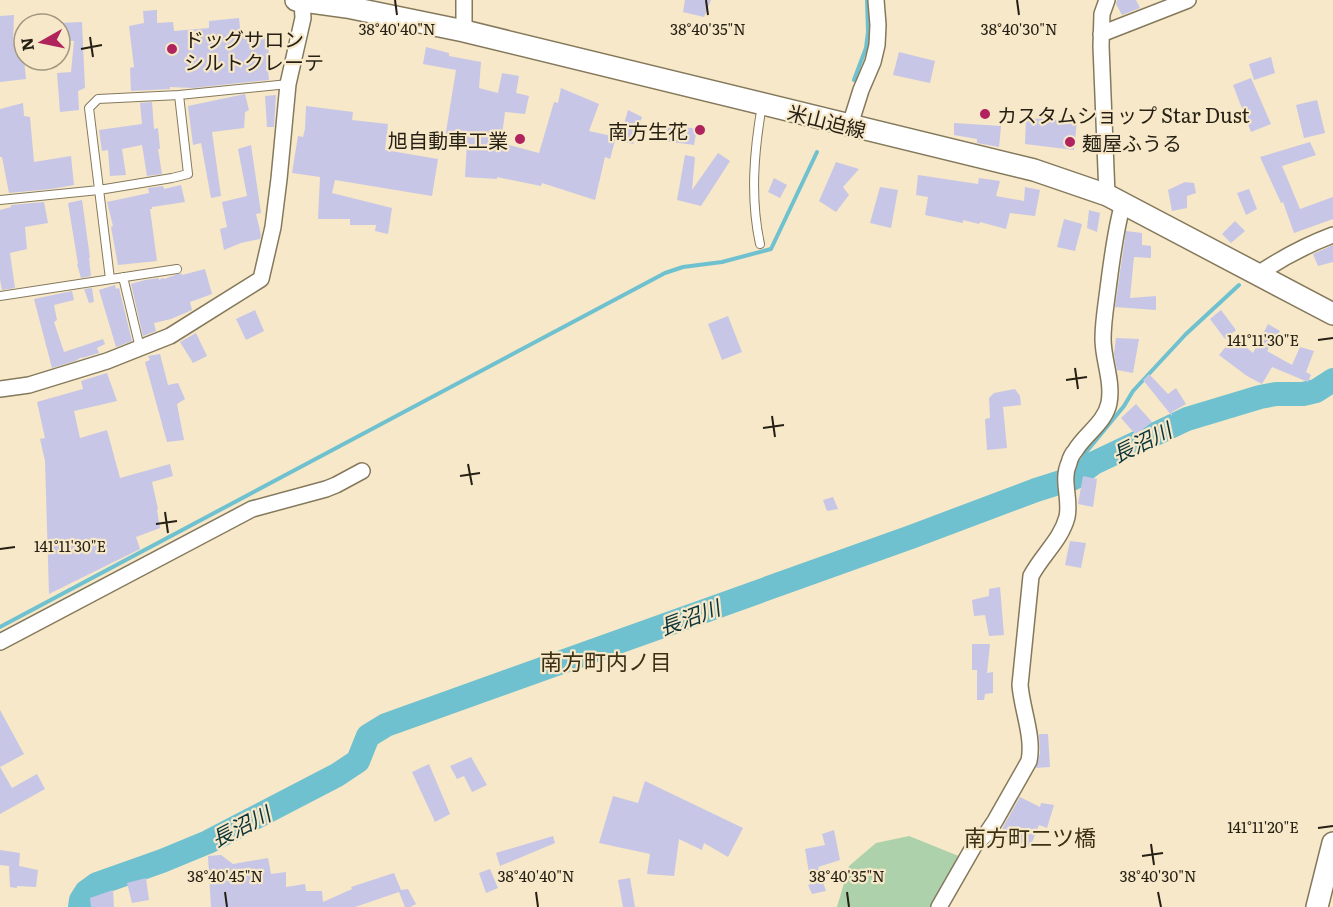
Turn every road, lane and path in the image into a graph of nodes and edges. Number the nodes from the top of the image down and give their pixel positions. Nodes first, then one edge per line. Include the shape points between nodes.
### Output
1 (296, 0) edge
2 (302, 0) edge
3 (464, 0) edge
4 (876, 0) edge
5 (1107, 0) edge
6 (1188, 0) edge
7 (464, 31) junction
8 (1101, 34) junction
9 (288, 84) junction
10 (179, 95) junction
11 (762, 104) junction
12 (846, 124) junction
13 (99, 190) junction
14 (1115, 199) junction
15 (0, 200) edge
16 (1333, 235) edge
17 (760, 244) dead end
18 (177, 269) dead end
19 (1258, 274) junction
20 (123, 277) junction
21 (110, 279) junction
22 (0, 296) edge
23 (1333, 314) edge
24 (140, 348) junction
25 (0, 389) edge
26 (362, 471) dead end
27 (0, 642) edge
28 (1333, 843) edge
29 (939, 907) edge
30 (1317, 907) edge

1 - 2 main road, 米山迫線
2 - 7 main road, 米山迫線
2 - 9 street via 303,18
3 - 7 street
4 - 12 street via 878,25 873,62
5 - 8 street
6 - 8 street
7 - 11 main road, 米山迫線
8 - 14 street
9 - 10 lane
9 - 24 street via 274,217 261,279 170,336
10 - 13 lane via 188,174
10 - 13 lane via 98,99 89,108
11 - 12 main road, 米山迫線
11 - 17 lane via 755,184
12 - 14 main road, 米山迫線 via 1034,170
13 - 15 lane
13 - 21 lane
14 - 19 main road, 米山迫線
14 - 29 street via 1116,230 1103,327 1109,404 1100,423 1074,451 1065,471 1069,502 1066,518 1056,542 1032,576 1020,685 1032,750 995,821 974,846
16 - 19 street via 1297,250
18 - 20 lane
19 - 23 main road, 米山迫線
20 - 21 lane
20 - 24 lane
21 - 22 lane
24 - 25 street via 30,385
26 - 27 street via 326,489 252,509
28 - 30 main road

